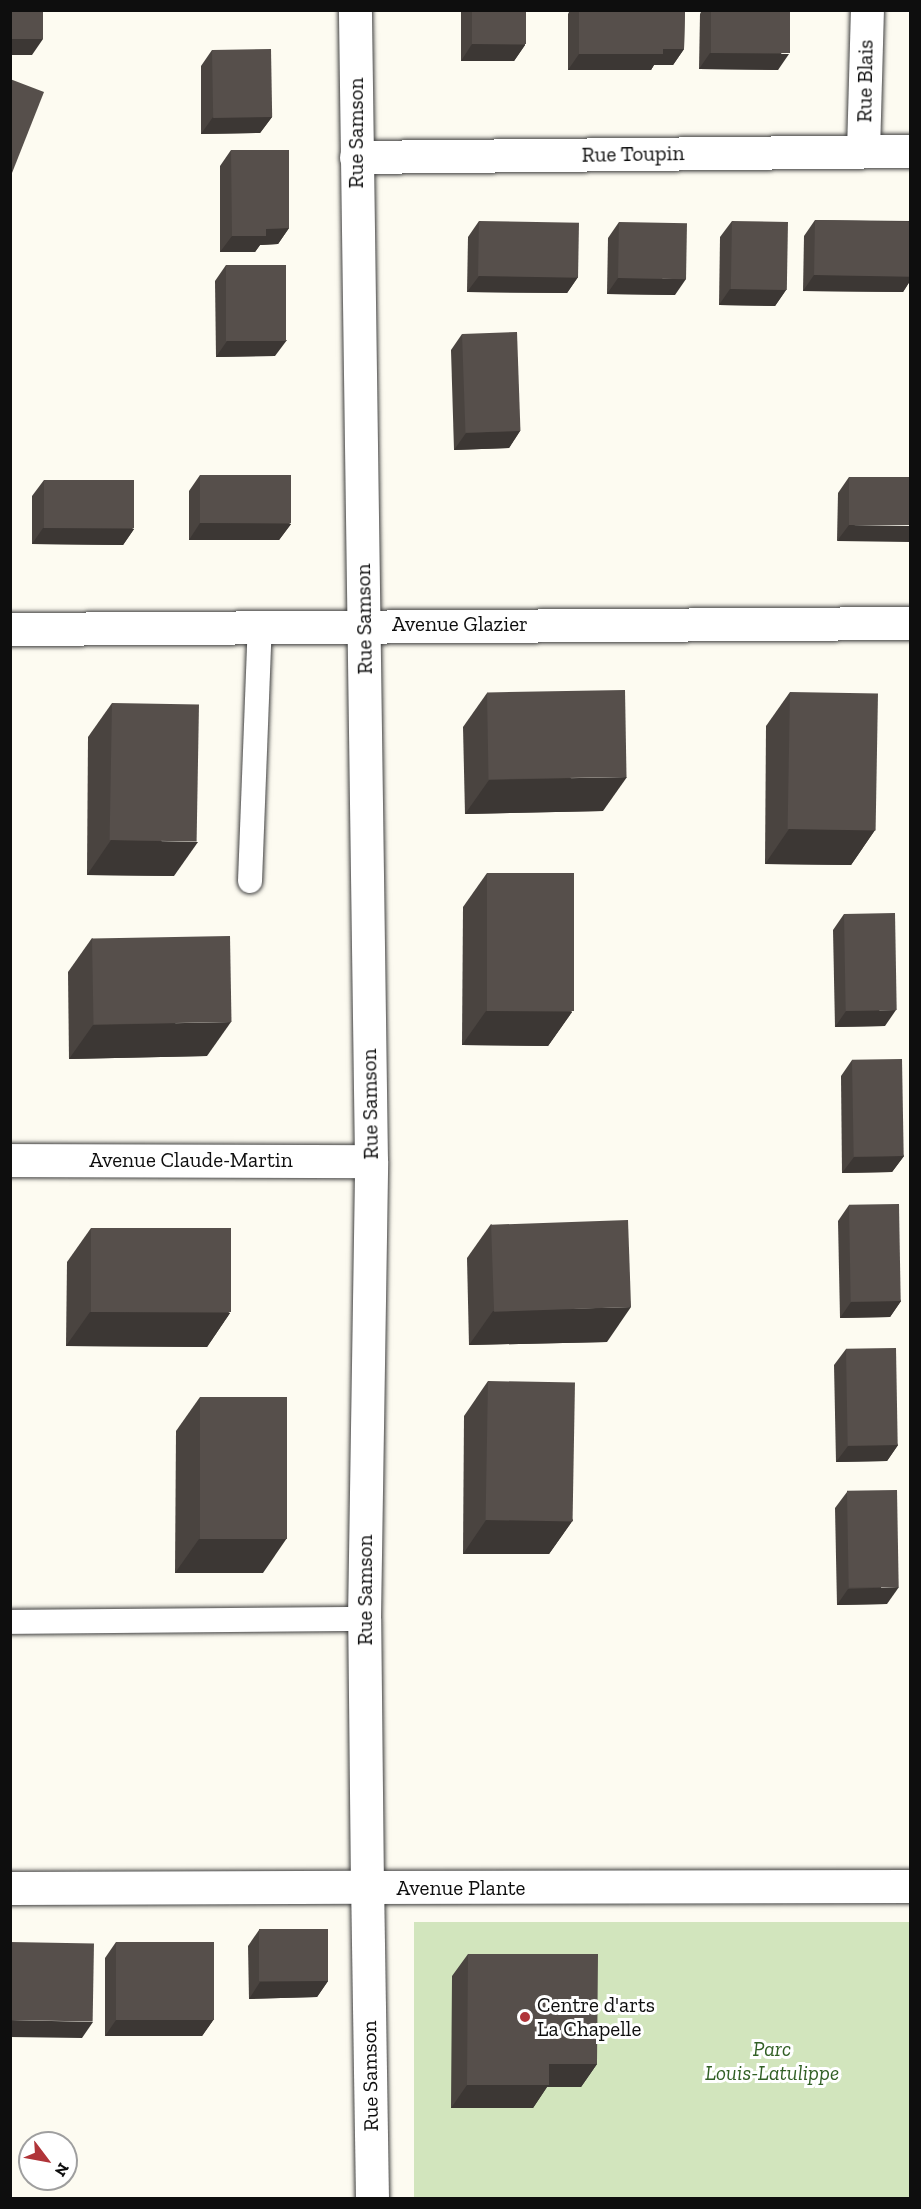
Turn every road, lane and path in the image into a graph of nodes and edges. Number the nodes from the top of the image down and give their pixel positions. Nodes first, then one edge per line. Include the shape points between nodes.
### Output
1 (355, 10) edge
2 (867, 10) edge
3 (863, 151) junction
4 (910, 151) edge
5 (356, 157) junction
6 (910, 623) edge
7 (364, 624) junction
8 (260, 625) junction
9 (10, 629) edge
10 (250, 881) dead end
11 (10, 1160) edge
12 (371, 1161) junction
13 (364, 1619) junction
14 (10, 1622) edge
15 (910, 1886) edge
16 (368, 1887) junction
17 (10, 1888) edge
18 (372, 2199) edge

1 - 5 street, Rue Samson
2 - 3 street, Rue Blais
3 - 4 street, Rue Toupin
3 - 5 street, Rue Toupin
5 - 7 street, Rue Samson
6 - 7 street, Avenue Glazier
7 - 8 street, Avenue Glazier
7 - 12 street, Rue Samson
8 - 9 street, Avenue Glazier
8 - 10 lane
11 - 12 street, Avenue Claude-Martin
12 - 13 street, Rue Samson
13 - 14 lane
13 - 16 street, Rue Samson
15 - 16 street, Avenue Plante
16 - 17 street, Avenue Plante
16 - 18 street, Rue Samson

